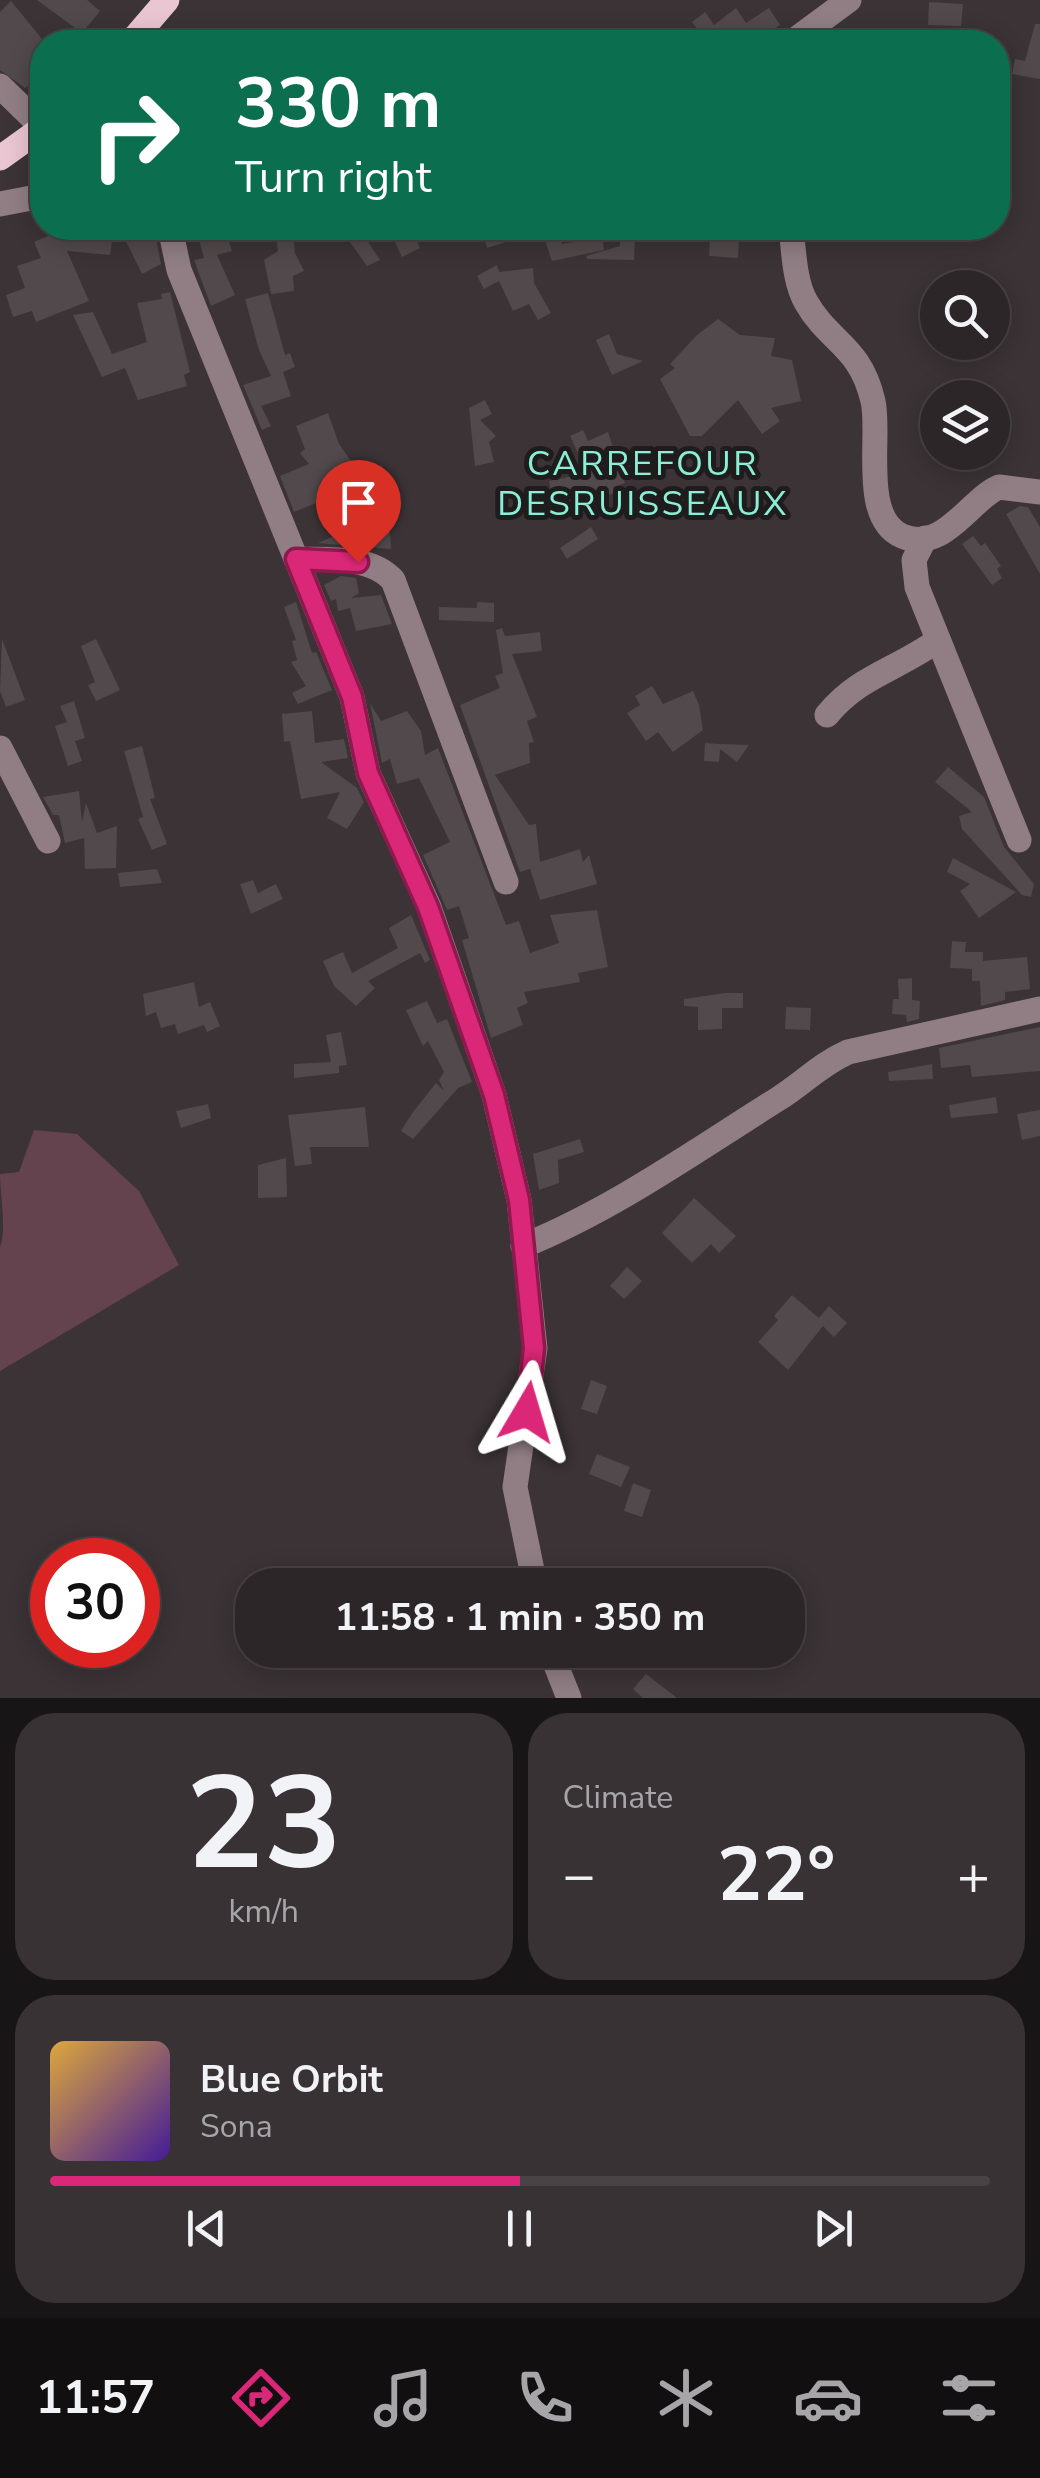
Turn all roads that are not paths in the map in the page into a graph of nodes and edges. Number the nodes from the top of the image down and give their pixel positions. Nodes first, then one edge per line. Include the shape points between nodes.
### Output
1 (151, 0) edge
2 (167, 0) edge
3 (849, 0) edge
4 (137, 30) edge
5 (141, 30) edge
6 (808, 30) edge
7 (0, 86) edge
8 (30, 116) edge
9 (30, 137) edge
10 (0, 158) edge
11 (30, 198) edge
12 (0, 204) edge
13 (172, 240) edge
14 (793, 240) edge
15 (1040, 492) edge
16 (925, 538) junction
17 (296, 559) junction
18 (938, 640) junction
19 (827, 714) dead end
20 (0, 748) edge
21 (1019, 840) dead end
22 (48, 842) dead end
23 (506, 882) dead end
24 (1040, 1009) edge
25 (523, 1246) junction
26 (532, 1568) edge
27 (557, 1668) edge
28 (569, 1698) edge

1 - 4 main road
2 - 5 main road
3 - 6 street
7 - 8 street
9 - 10 main road
11 - 12 street
13 - 17 street via 178,270
14 - 16 street via 806,302 851,350 870,392 874,480 888,524 901,536
15 - 16 street via 994,488 960,522
16 - 18 street via 914,572
17 - 23 street via 358,562 393,580
17 - 25 street via 352,697 368,773 428,907 489,1079 514,1168
18 - 19 street via 848,690
18 - 21 street
20 - 22 street
24 - 25 street via 848,1052 638,1187
25 - 26 street via 534,1348 516,1487
27 - 28 street

